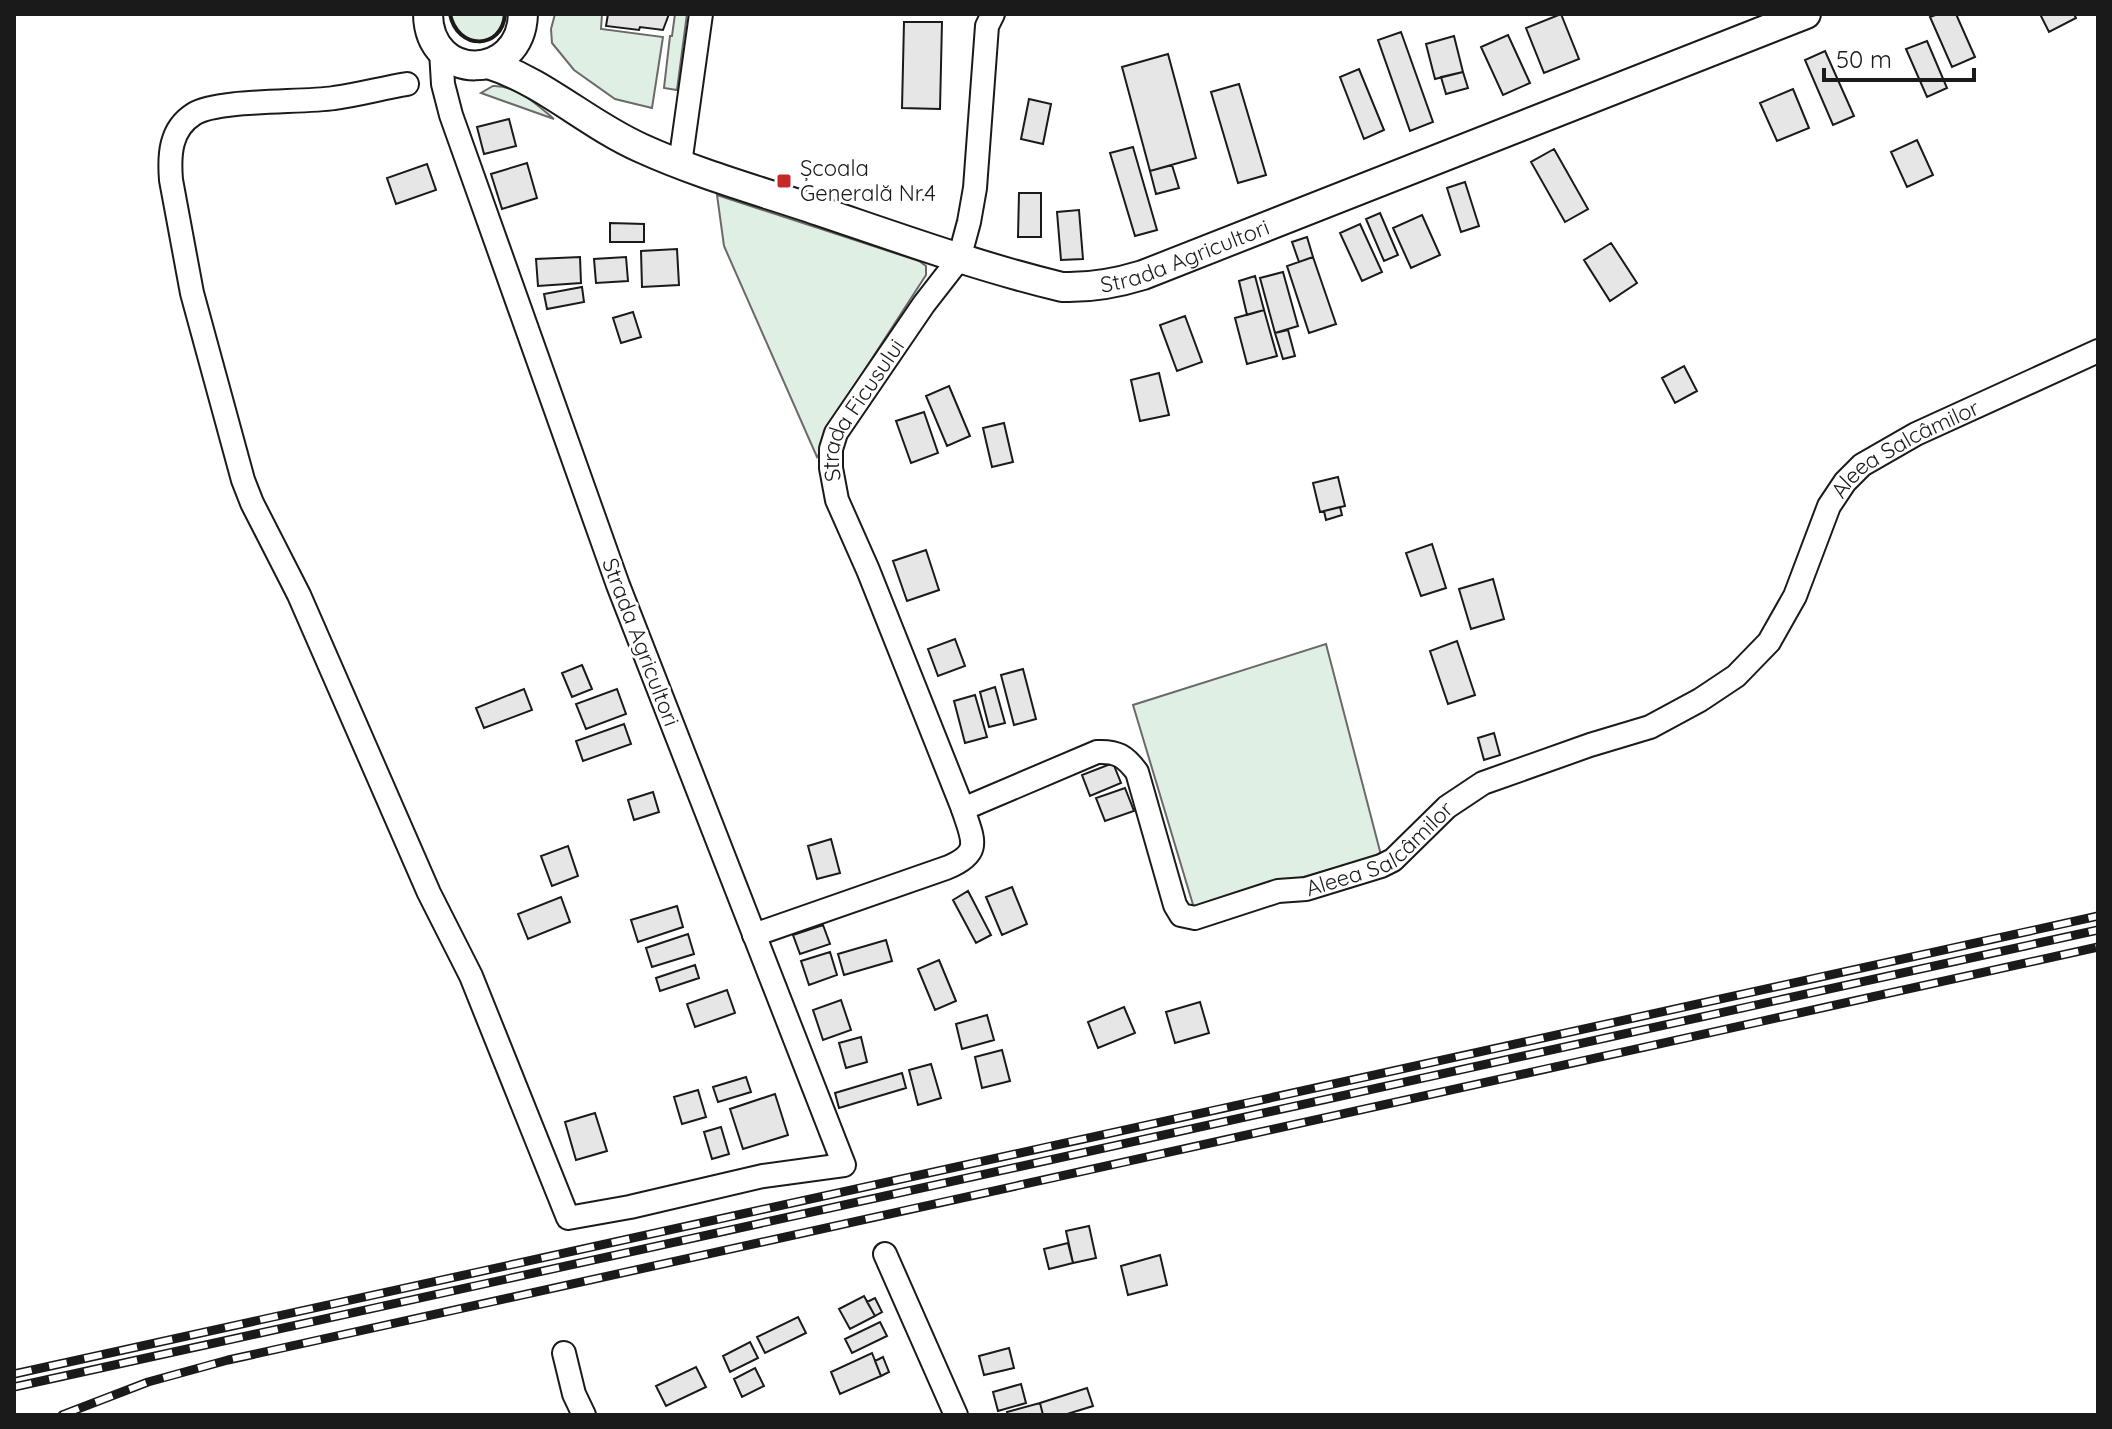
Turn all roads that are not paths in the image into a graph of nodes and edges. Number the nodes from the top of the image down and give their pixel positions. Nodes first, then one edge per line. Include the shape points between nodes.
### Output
1 (428, 14) edge
2 (701, 14) edge
3 (993, 14) edge
4 (1806, 14) edge
5 (522, 25) edge
6 (441, 51) junction
7 (480, 65) junction
8 (407, 84) dead end
9 (559, 97) junction
10 (451, 115) junction
11 (680, 164) junction
12 (959, 259) junction
13 (2098, 351) edge
14 (963, 809) junction
15 (754, 935) junction
16 (885, 1254) dead end
17 (564, 1353) dead end
18 (584, 1415) edge
19 (956, 1415) edge

1 - 6 main road
2 - 11 street
3 - 12 street, Strada Ficusului via 987,26 975,188
4 - 12 main road, Strada Agricultori via 1126,280 1062,287
5 - 7 main road via 509,52
5 - 9 main road, Strada Agricultori via 527,50
6 - 7 main road, Strada Agricultori via 455,61
6 - 10 street, Strada Agricultori
7 - 9 main road, Strada Agricultori via 514,72
7 - 10 street via 461,80
8 - 15 street, Strada Agricultori via 336,98 207,108 174,136 171,180 192,293 243,480 471,976 568,1218 763,1176 844,1165
9 - 11 main road, Strada Agricultori via 595,125
10 - 15 street, Strada Agricultori via 618,585
11 - 12 main road, Strada Agricultori
12 - 14 street, Strada Ficusului via 836,433 831,468 837,500
13 - 14 street, Aleea Salcâmilor via 1916,434 1862,465 1829,506 1795,596 1769,642 1736,676 1650,727 1483,783 1447,807 1381,866 1195,918 1181,915 1137,772 1113,751 1088,755
14 - 15 street via 973,841 962,861
16 - 19 street
17 - 18 street

